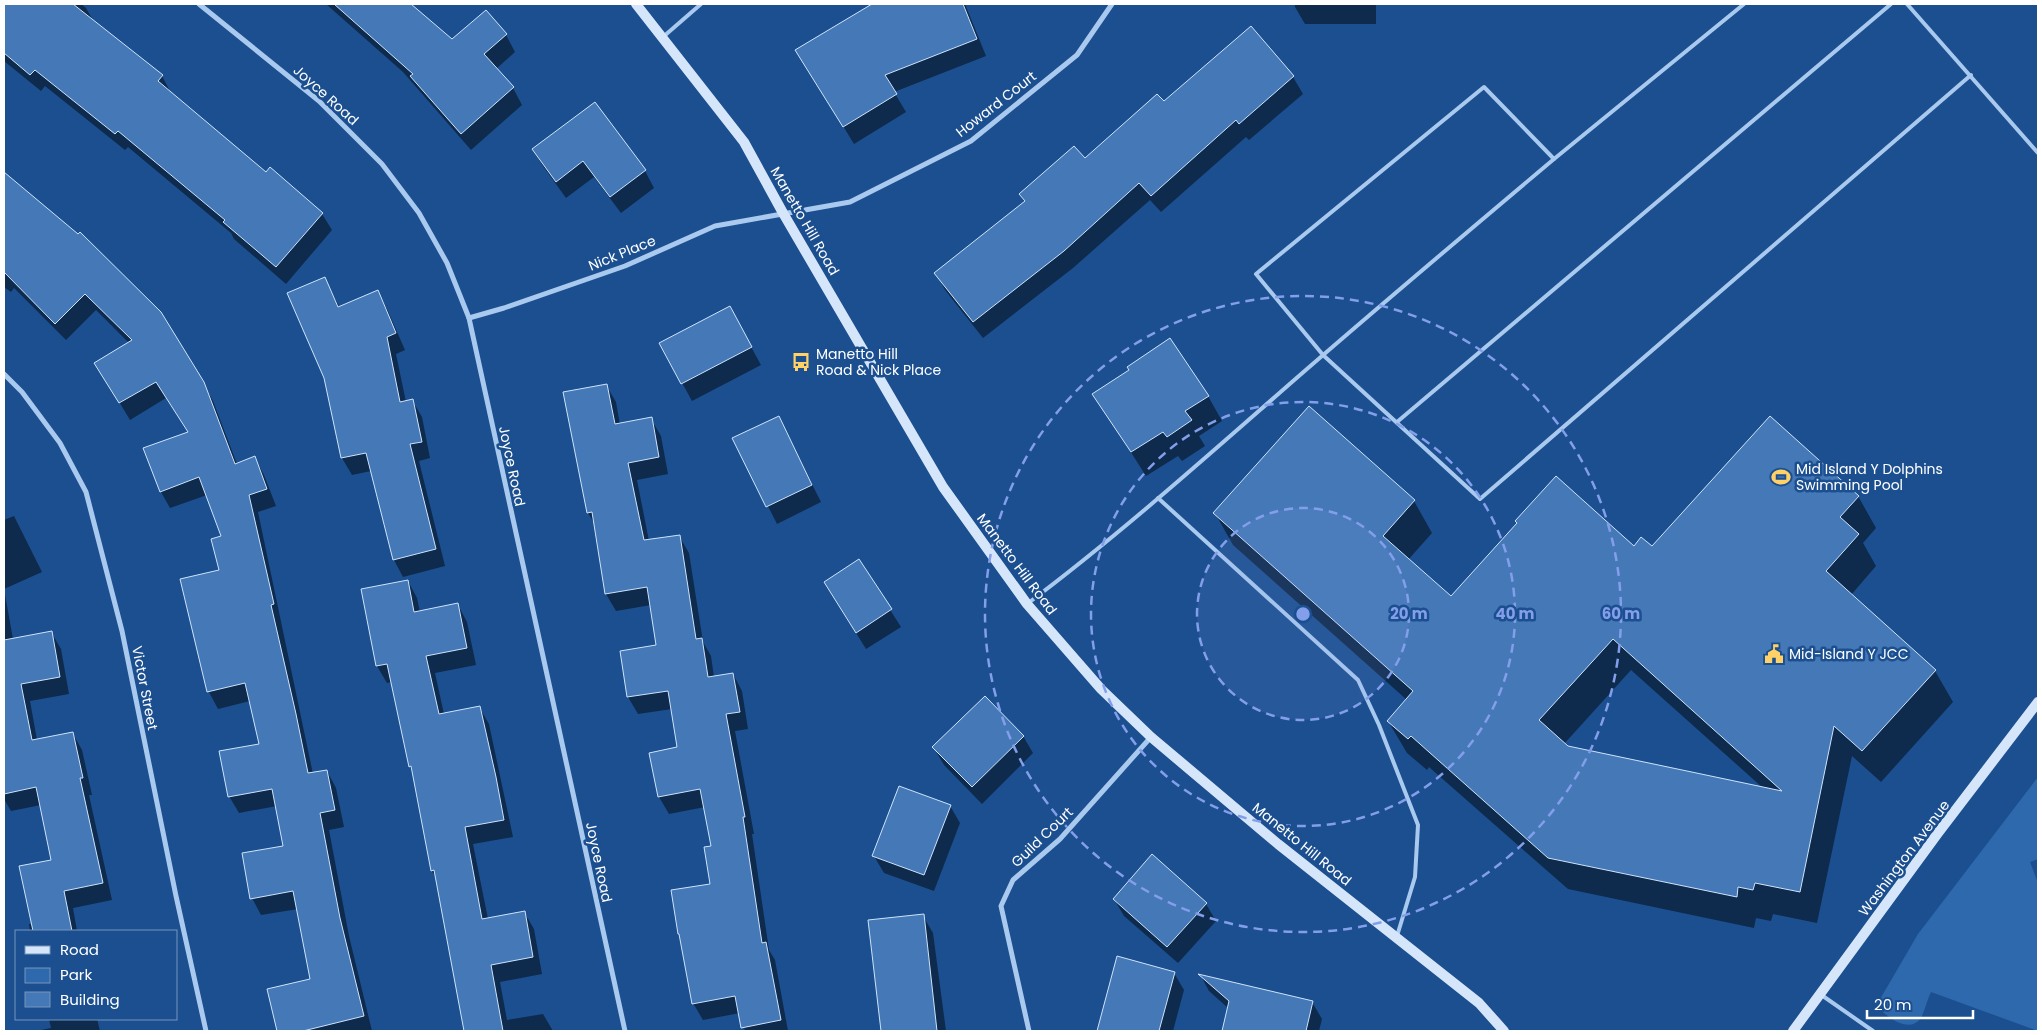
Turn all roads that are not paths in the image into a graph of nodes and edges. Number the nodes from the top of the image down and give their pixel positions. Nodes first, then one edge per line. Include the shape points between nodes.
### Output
1 (199, 4) edge
2 (636, 4) edge
3 (701, 4) edge
4 (1112, 4) edge
5 (1744, 4) edge
6 (1891, 4) edge
7 (1907, 4) edge
8 (663, 38) junction
9 (1971, 74) junction
10 (2038, 153) edge
11 (1554, 159) junction
12 (783, 213) junction
13 (468, 318) junction
14 (1323, 355) junction
15 (4, 374) edge
16 (1397, 422) junction
17 (1158, 498) junction
18 (1028, 604) junction
19 (2038, 702) edge
20 (1151, 737) junction
21 (1396, 938) junction
22 (1820, 994) junction
23 (206, 1031) edge
24 (624, 1031) edge
25 (1029, 1031) edge
26 (1504, 1031) edge
27 (1793, 1031) edge
28 (1873, 1031) edge

1 - 13 street, Joyce Road via 319,101 382,164 424,222 447,263
2 - 8 main road, Manetto Hill Road
3 - 8 lane
4 - 12 street, Howard Court via 1077,54 971,141 850,202
5 - 11 lane
6 - 16 lane
7 - 9 lane
8 - 12 main road, Manetto Hill Road via 744,142
9 - 10 lane
9 - 16 lane via 1480,499
11 - 14 lane
11 - 14 lane via 1484,88 1256,274
12 - 13 street, Nick Place via 715,226 625,266
12 - 18 main road, Manetto Hill Road via 943,487
13 - 24 street, Joyce Road
14 - 16 lane
14 - 17 lane
15 - 23 street, Victor Street via 22,392 60,443 86,492 122,631
17 - 18 lane
17 - 21 lane via 1358,680 1418,825 1415,877
18 - 20 main road, Manetto Hill Road via 1101,689
19 - 22 main road, Washington Avenue
20 - 21 main road, Manetto Hill Road
20 - 25 street, Guild Court via 1060,839 1013,880 1001,906
21 - 26 main road, Manetto Hill Road via 1479,1003
22 - 27 main road, Washington Avenue
22 - 28 lane

